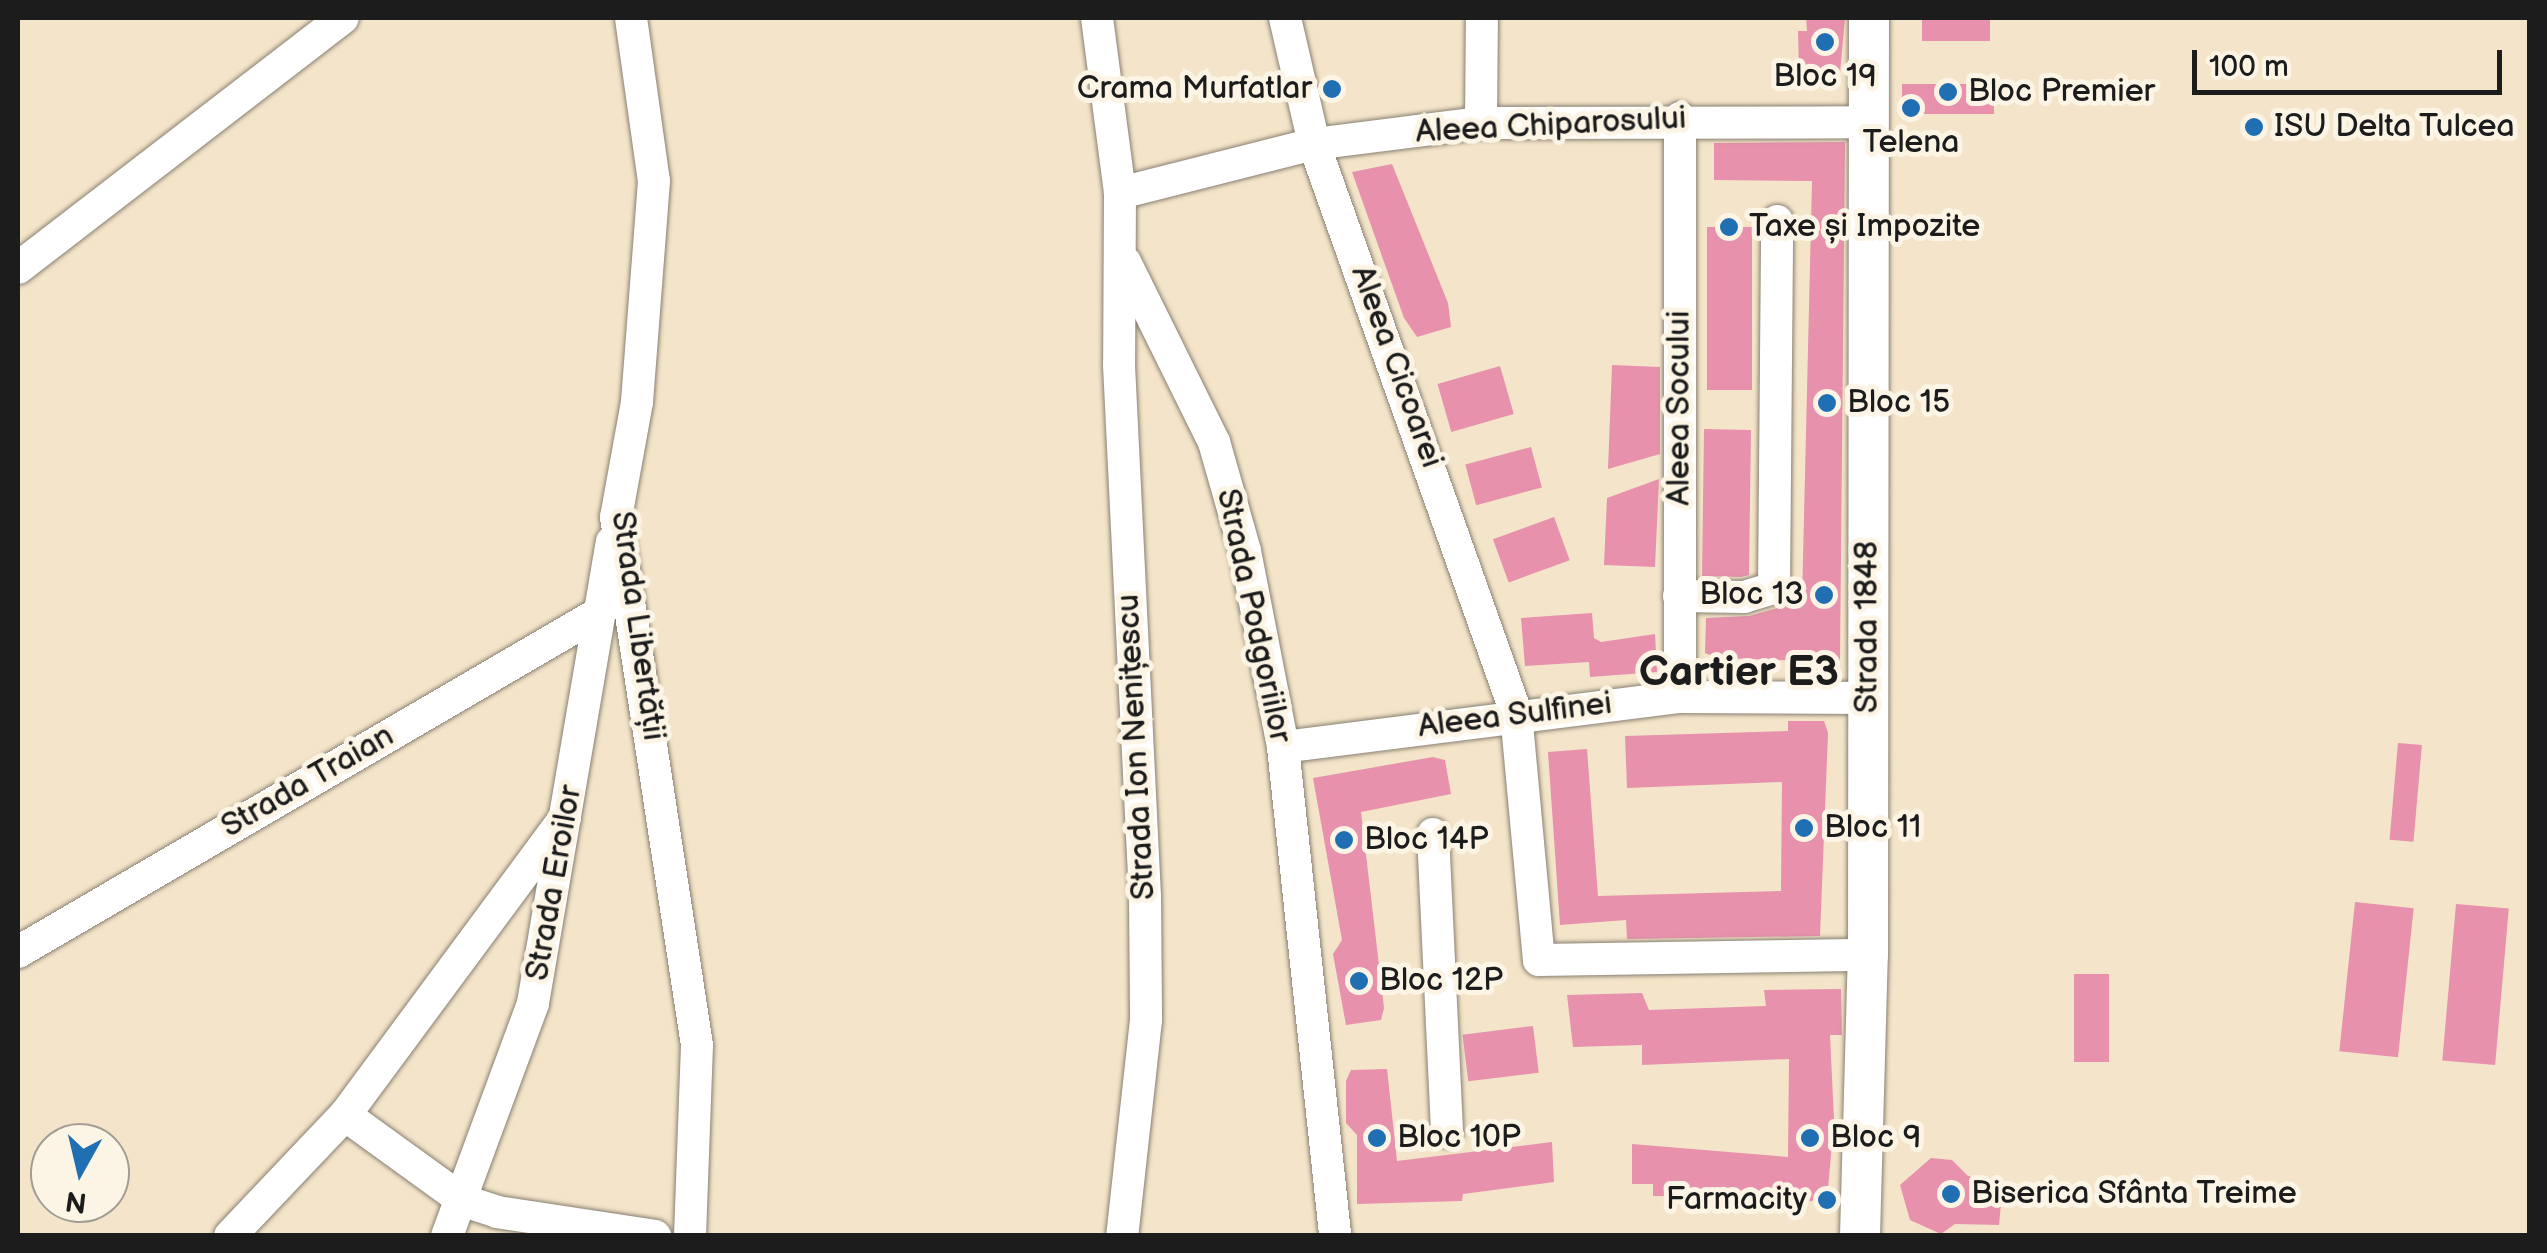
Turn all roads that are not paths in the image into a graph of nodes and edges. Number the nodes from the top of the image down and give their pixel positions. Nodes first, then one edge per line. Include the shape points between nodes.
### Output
1 (343, 18) edge
2 (631, 18) edge
3 (1097, 18) edge
4 (1285, 18) edge
5 (1482, 18) edge
6 (1868, 18) edge
7 (1680, 118) junction
8 (1481, 122) junction
9 (1868, 122) junction
10 (1314, 144) junction
11 (1120, 193) junction
12 (1777, 221) dead end
13 (1123, 258) junction
14 (18, 268) edge
15 (616, 517) junction
16 (1680, 596) junction
17 (599, 613) junction
18 (1680, 697) junction
19 (1868, 698) junction
20 (1516, 713) junction
21 (1283, 746) junction
22 (567, 815) junction
23 (1433, 834) dead end
24 (18, 952) edge
25 (1868, 956) junction
26 (345, 1115) junction
27 (1447, 1132) dead end
28 (464, 1201) junction
29 (230, 1236) edge
30 (448, 1236) edge
31 (655, 1236) edge
32 (690, 1236) edge
33 (1122, 1236) edge
34 (1336, 1236) edge
35 (1860, 1236) edge

1 - 14 street
2 - 15 street, Strada Libertății via 654,181 638,384
3 - 11 street, Strada Podgoriilor
4 - 10 street, Aleea Cicoarei
5 - 8 street
6 - 9 main road, Strada 1848
7 - 8 street, Aleea Chiparosului
7 - 9 street, Aleea Chiparosului
7 - 16 street, Aleea Socului
8 - 10 street, Aleea Chiparosului
9 - 19 main road, Strada 1848
10 - 11 street, Aleea Chiparosului
10 - 20 street, Aleea Cicoarei
11 - 13 street, Strada Podgoriilor
12 - 16 street via 1774,588 1744,597
13 - 21 street, Strada Podgoriilor via 1214,442 1245,551
13 - 33 street, Strada Ion Nenițescu via 1119,366 1146,1020
15 - 17 street, Strada Eroilor
15 - 32 street, Strada Libertății via 695,1026
16 - 18 street, Aleea Socului
17 - 22 street, Strada Eroilor
17 - 24 street, Strada Traian
18 - 19 street, Aleea Sulfinei
18 - 20 street, Aleea Sulfinei
19 - 25 main road, Strada 1848
20 - 21 street, Aleea Sulfinei
20 - 25 street, Aleea Cicoarei via 1539,960
21 - 34 street, Strada Podgoriilor
22 - 26 street
22 - 28 street, Strada Eroilor via 533,1003
23 - 27 street
25 - 35 main road, Strada 1848
26 - 28 street
26 - 29 street
28 - 30 street, Strada Eroilor
28 - 31 street

